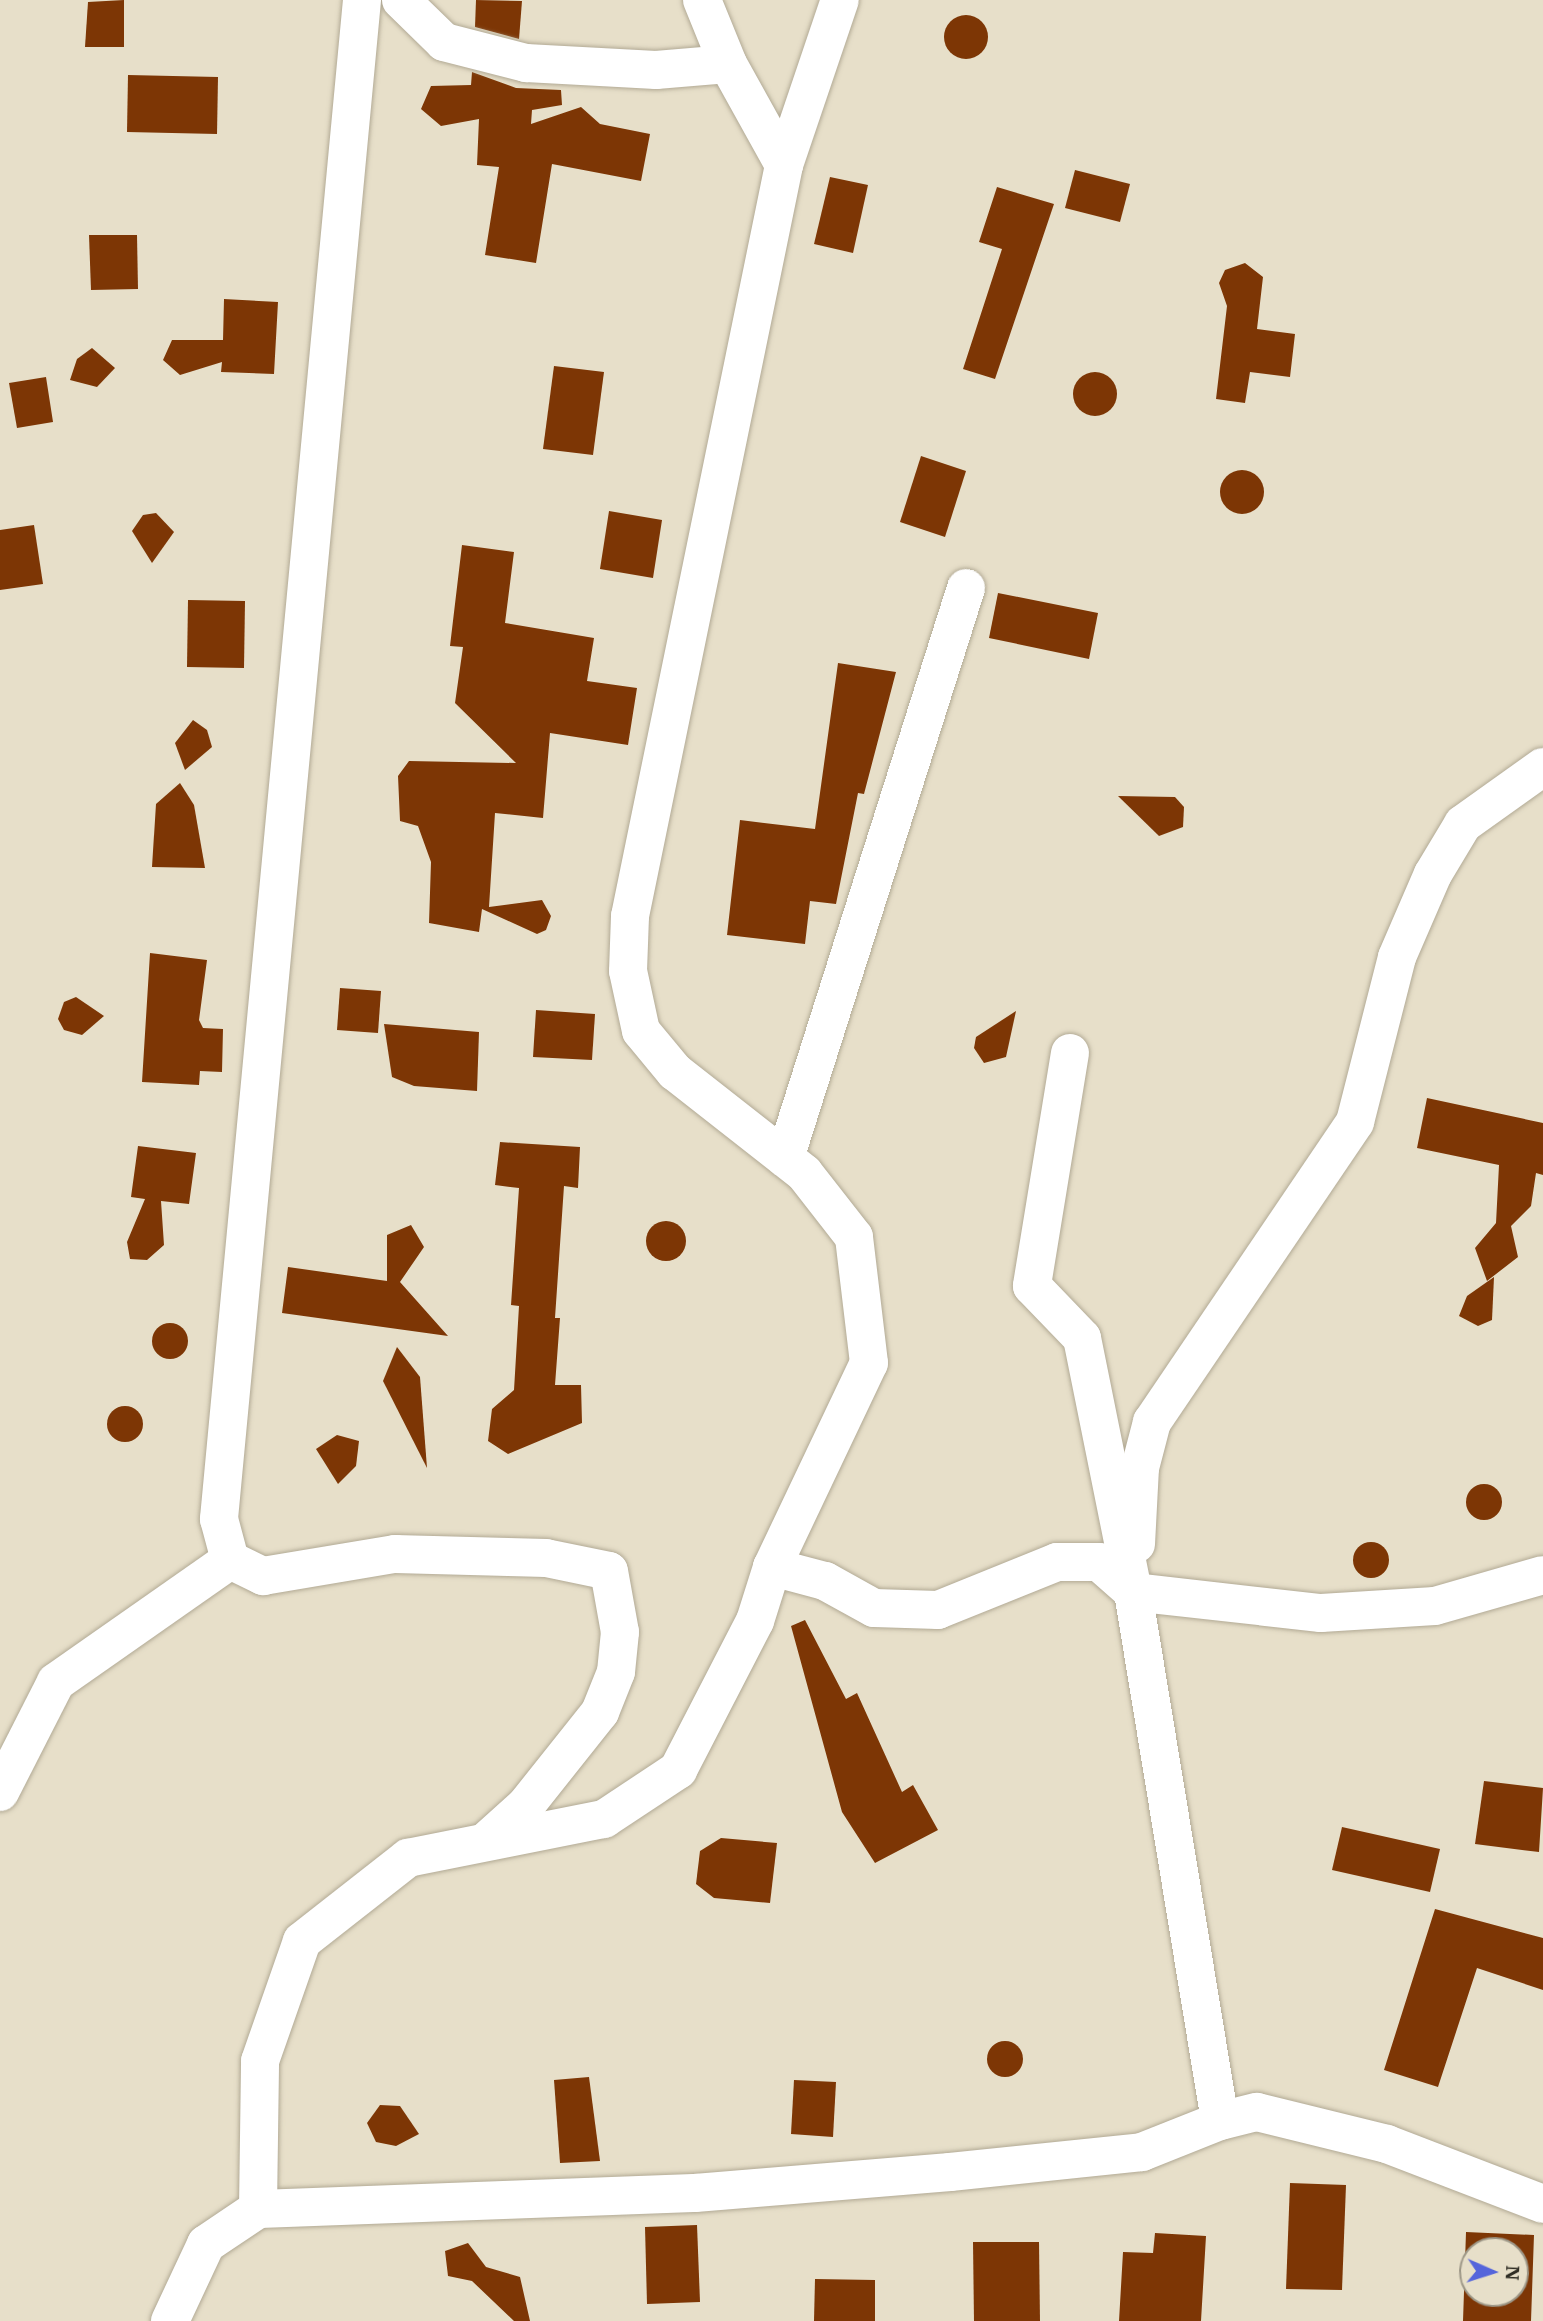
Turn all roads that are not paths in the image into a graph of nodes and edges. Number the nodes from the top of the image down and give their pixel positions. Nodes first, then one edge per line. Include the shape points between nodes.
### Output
1 (362, 0) edge
2 (401, 0) edge
3 (702, 0) edge
4 (839, 0) edge
5 (728, 64) junction
6 (784, 165) junction
7 (966, 587) dead end
8 (1543, 767) edge
9 (1070, 1054) dead end
10 (785, 1158) junction
11 (230, 1560) junction
12 (772, 1567) junction
13 (1543, 1575) edge
14 (1133, 1592) junction
15 (0, 1792) edge
16 (408, 1858) junction
17 (1220, 2121) junction
18 (1543, 2204) edge
19 (258, 2209) junction
20 (170, 2321) edge

1 - 11 street via 227,1418 219,1519
2 - 5 street via 444,42 526,63 656,70
3 - 5 street
4 - 6 street
5 - 6 street
6 - 10 street via 630,916 628,971 641,1031 675,1072
7 - 10 street
8 - 14 street via 1463,824 1439,864 1397,957 1356,1122 1152,1422 1140,1468
9 - 14 street via 1032,1286 1082,1338
10 - 12 street via 854,1237 869,1363
11 - 15 street via 57,1682
11 - 16 street via 262,1576 395,1554 547,1558 608,1571 620,1632 616,1672 600,1712 489,1841
12 - 14 street via 825,1581 874,1608 937,1610 1057,1562 1099,1562
12 - 16 street via 755,1621 678,1770 604,1819
13 - 14 street via 1435,1606 1321,1613
14 - 17 street
16 - 19 street via 302,1941 260,2061
17 - 18 street via 1257,2112 1387,2144
17 - 19 street via 1142,2152 950,2172 695,2193
19 - 20 street via 206,2244

